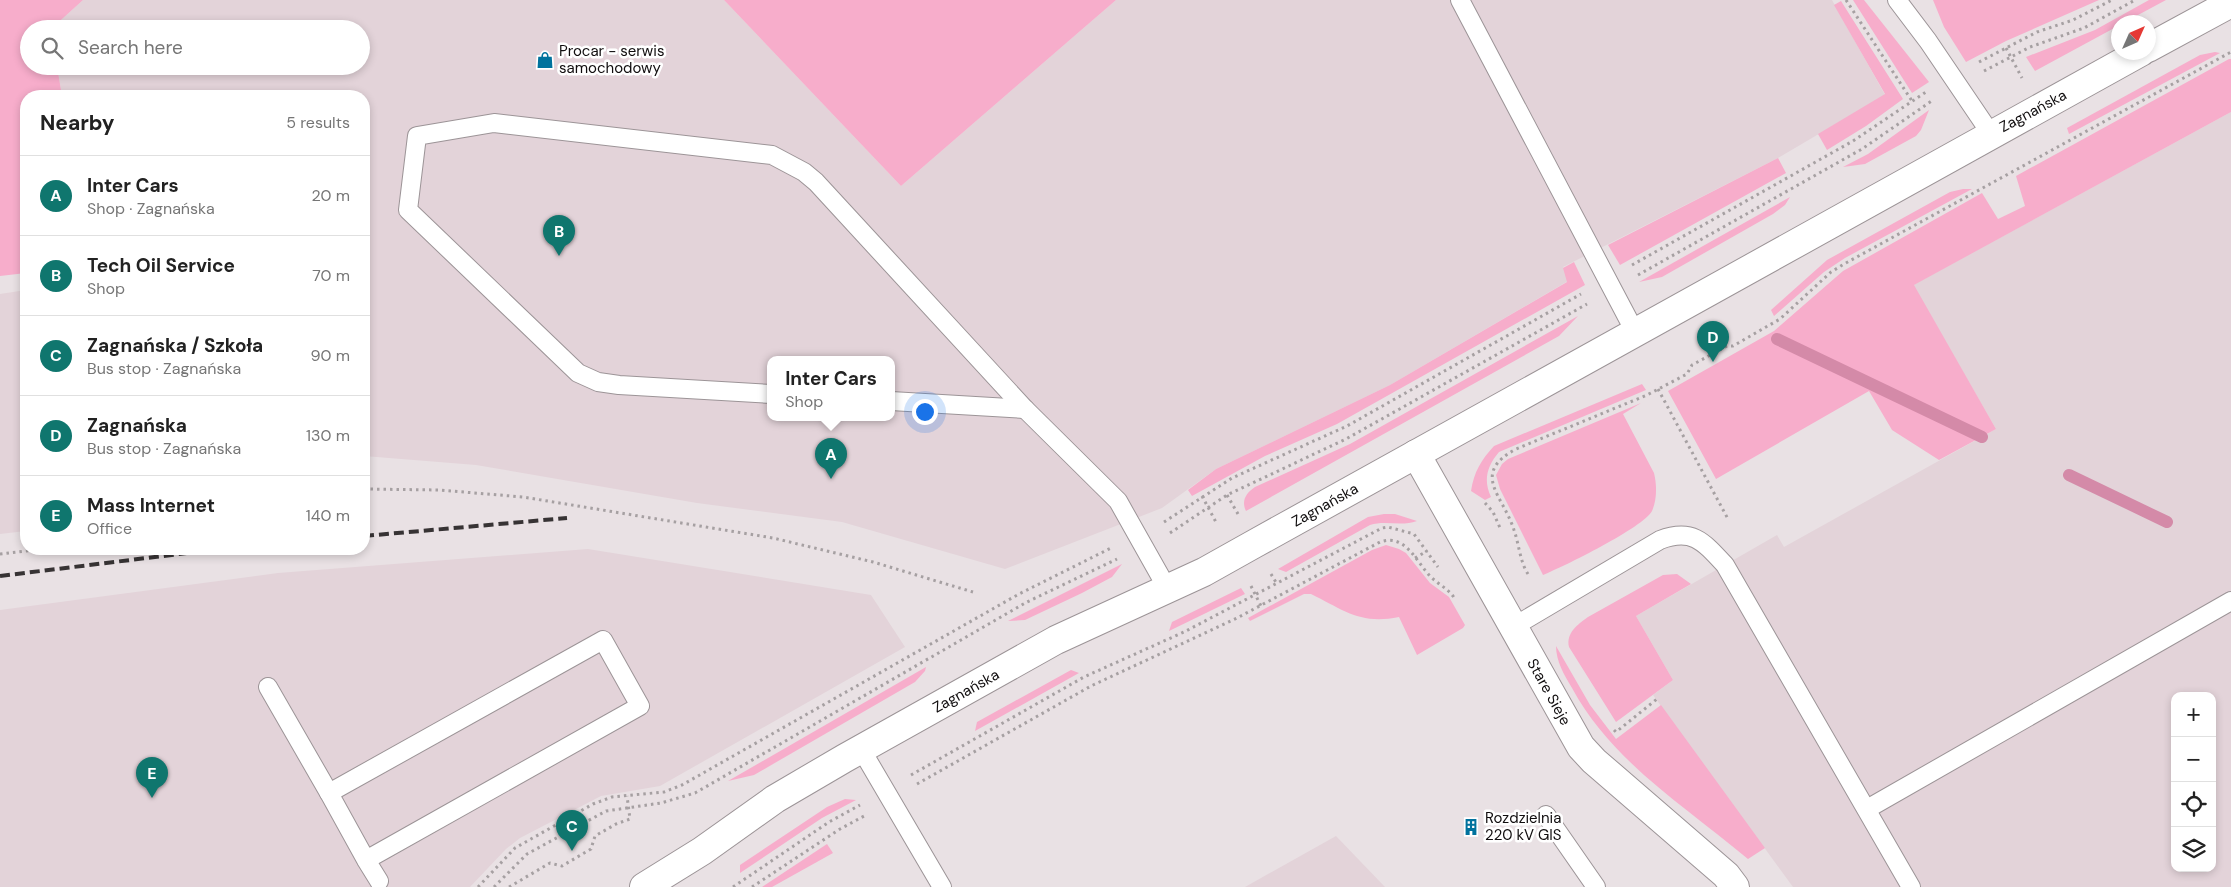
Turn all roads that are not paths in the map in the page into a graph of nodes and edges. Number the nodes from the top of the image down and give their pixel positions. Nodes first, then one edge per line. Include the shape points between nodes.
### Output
1 (1460, 0) edge
2 (1897, 0) edge
3 (2231, 3) edge
4 (2156, 44) edge
5 (2126, 60) edge
6 (1991, 134) junction
7 (1635, 332) junction
8 (767, 394) edge
9 (895, 401) edge
10 (1024, 409) junction
11 (1416, 454) junction
12 (1167, 588) junction
13 (2231, 601) edge
14 (1513, 627) junction
15 (268, 687) dead end
16 (861, 749) junction
17 (329, 793) junction
18 (1867, 809) junction
19 (1546, 815) dead end
20 (366, 860) junction
21 (377, 885) edge
22 (644, 887) edge
23 (942, 887) edge
24 (1596, 887) edge
25 (1735, 887) edge
26 (1912, 887) edge

1 - 7 lane
2 - 6 lane
3 - 4 street
5 - 6 street, Zagnańska
6 - 7 street, Zagnańska
7 - 11 street, Zagnańska
8 - 10 lane via 619,385 598,382 578,373 408,210 417,136 494,123 772,155 816,182
9 - 10 lane
10 - 12 lane via 1118,501
11 - 12 street, Zagnańska
11 - 14 street, Stare Sieje
12 - 16 street, Zagnańska via 1056,640
13 - 18 lane
14 - 18 lane via 1660,540 1676,534 1690,536 1707,546 1724,565
14 - 25 street, Stare Sieje via 1581,748 1726,875
15 - 17 lane
16 - 22 street, Zagnańska via 776,799
16 - 23 lane
17 - 20 lane
17 - 20 lane via 603,640 640,706
18 - 26 lane
19 - 24 lane
20 - 21 lane

